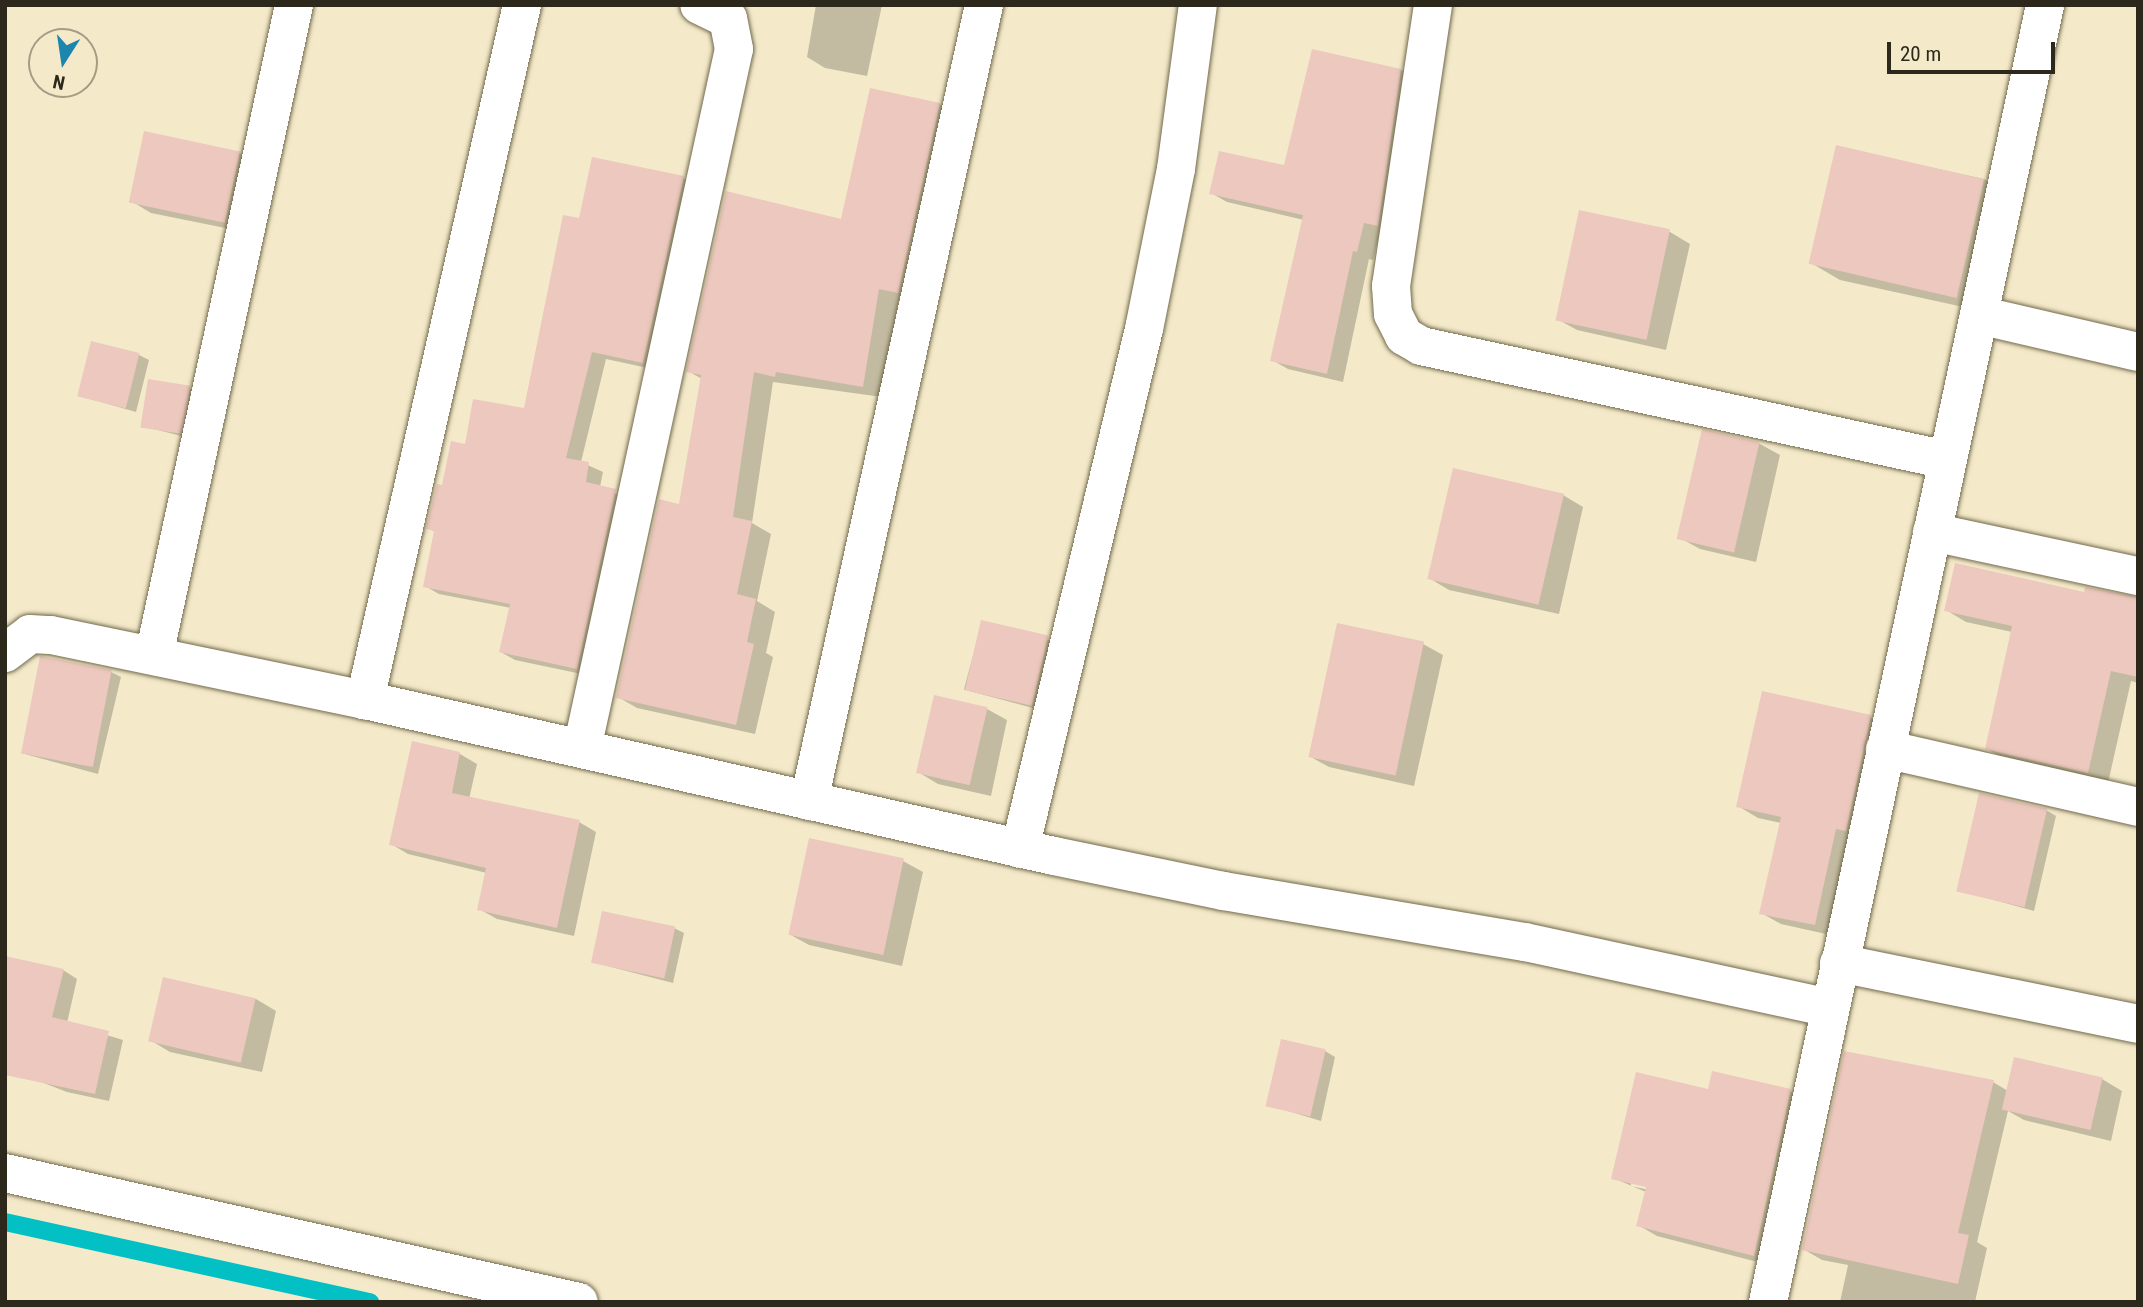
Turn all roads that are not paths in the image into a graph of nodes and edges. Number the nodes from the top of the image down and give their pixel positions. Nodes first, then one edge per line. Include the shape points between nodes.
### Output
1 (294, 5) edge
2 (522, 5) edge
3 (699, 5) edge
4 (984, 5) edge
5 (1198, 5) edge
6 (1433, 5) edge
7 (2045, 5) edge
8 (1979, 315) junction
9 (2138, 352) edge
10 (1947, 460) junction
11 (1932, 532) junction
12 (2138, 576) edge
13 (5, 653) edge
14 (155, 656) junction
15 (365, 700) junction
16 (582, 749) junction
17 (1885, 749) junction
18 (809, 801) junction
19 (2138, 807) edge
20 (1020, 849) junction
21 (1839, 963) junction
22 (1829, 1008) junction
23 (2138, 1024) edge
24 (5, 1173) edge
25 (579, 1302) edge
26 (1768, 1302) edge

1 - 14 street
2 - 15 street
3 - 16 street via 728,19 734,50
4 - 18 street
5 - 20 street via 1176,169 1144,329
6 - 10 street via 1391,286 1393,314 1404,336 1421,346
7 - 8 street
8 - 9 street
8 - 10 street
10 - 11 street
11 - 12 street
11 - 17 street
13 - 14 street via 30,634
14 - 15 street
15 - 16 street
16 - 18 street
17 - 19 street
17 - 21 street
18 - 20 street
20 - 22 street via 1223,891 1525,942
21 - 22 street
21 - 23 street
22 - 26 street
24 - 25 street

